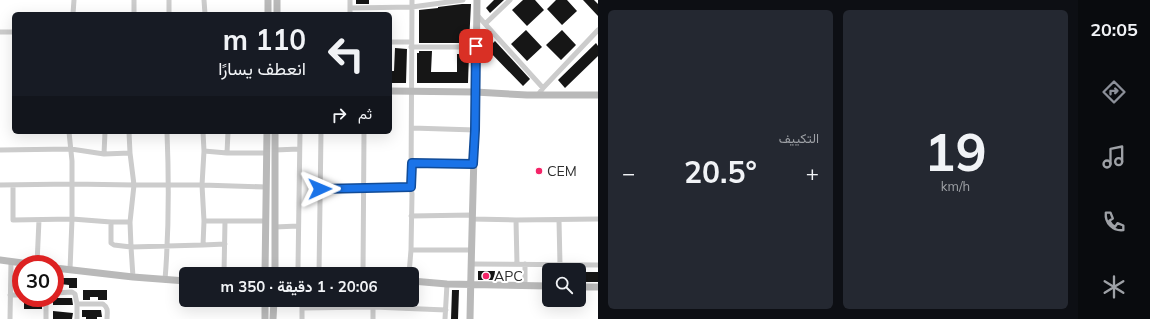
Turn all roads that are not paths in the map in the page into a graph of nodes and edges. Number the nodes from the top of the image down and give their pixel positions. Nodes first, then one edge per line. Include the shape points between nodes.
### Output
1 (74, 0) edge
2 (134, 0) edge
3 (169, 0) edge
4 (204, 0) edge
5 (268, 0) edge
6 (277, 0) edge
7 (350, 0) edge
8 (412, 0) edge
9 (463, 0) edge
10 (477, 0) edge
11 (510, 0) edge
12 (412, 7) junction
13 (350, 11) edge
14 (73, 12) edge
15 (134, 12) edge
16 (168, 12) edge
17 (205, 12) edge
18 (268, 12) edge
19 (276, 12) edge
20 (476, 15) junction
21 (485, 24) junction
22 (598, 30) edge
23 (0, 32) edge
24 (12, 32) edge
25 (392, 42) edge
26 (411, 44) junction
27 (476, 46) junction
28 (543, 88) junction
29 (392, 91) edge
30 (411, 91) junction
31 (475, 92) junction
32 (538, 95) junction
33 (598, 95) edge
34 (412, 128) junction
35 (475, 130) junction
36 (69, 134) edge
37 (105, 134) edge
38 (129, 134) edge
39 (167, 134) edge
40 (203, 134) edge
41 (228, 134) edge
42 (267, 134) edge
43 (275, 134) edge
44 (300, 134) edge
45 (321, 134) edge
46 (364, 134) edge
47 (299, 149) junction
48 (0, 150) edge
49 (71, 150) junction
50 (275, 150) junction
51 (204, 151) junction
52 (130, 153) junction
53 (227, 153) junction
54 (267, 153) junction
55 (104, 154) junction
56 (412, 163) junction
57 (473, 164) junction
58 (72, 184) junction
59 (0, 185) edge
60 (13, 185) junction
61 (134, 185) junction
62 (169, 185) junction
63 (202, 185) junction
64 (266, 187) junction
65 (411, 187) junction
66 (320, 189) junction
67 (363, 189) junction
68 (412, 216) junction
69 (472, 217) junction
70 (72, 219) junction
71 (598, 219) edge
72 (39, 220) junction
73 (516, 220) junction
74 (559, 220) junction
75 (265, 221) junction
76 (111, 222) junction
77 (130, 222) junction
78 (204, 222) junction
79 (225, 222) junction
80 (298, 226) junction
81 (275, 227) junction
82 (225, 244) junction
83 (168, 246) junction
84 (203, 246) junction
85 (131, 247) junction
86 (411, 250) junction
87 (471, 250) junction
88 (37, 255) edge
89 (0, 260) edge
90 (11, 261) joint
91 (560, 263) edge
92 (472, 264) junction
93 (518, 264) junction
94 (525, 264) junction
95 (542, 264) edge
96 (586, 265) edge
97 (598, 265) edge
98 (224, 267) edge
99 (265, 267) edge
100 (275, 267) edge
101 (298, 267) edge
102 (319, 267) edge
103 (363, 267) edge
104 (410, 267) edge
105 (64, 269) edge
106 (70, 270) junction
107 (133, 277) junction
108 (166, 280) junction
109 (179, 281) edge
110 (419, 282) edge
111 (447, 284) junction
112 (471, 285) junction
113 (525, 286) junction
114 (542, 286) edge
115 (586, 287) edge
116 (598, 287) edge
117 (64, 292) edge
118 (10, 295) joint
119 (77, 304) junction
120 (46, 307) edge
121 (265, 307) edge
122 (274, 307) edge
123 (373, 307) junction
124 (302, 308) joint
125 (446, 310) junction
126 (10, 319) edge
127 (46, 319) edge
128 (77, 319) edge
129 (107, 319) edge
130 (265, 319) edge
131 (273, 319) edge
132 (302, 319) edge
133 (373, 319) edge
134 (445, 319) edge
135 (470, 319) edge

1 - 14 street
2 - 15 street
3 - 16 street
4 - 17 street
5 - 18 street
6 - 19 street
7 - 13 street
8 - 12 street
9 - 12 street
10 - 20 street
11 - 21 street
12 - 13 street
12 - 26 street
20 - 21 street
20 - 27 street
21 - 28 street
22 - 28 street
23 - 24 street
25 - 26 street
26 - 27 street
26 - 30 street
27 - 31 street
28 - 32 street
29 - 30 street
30 - 31 street
30 - 34 street
31 - 32 street
31 - 35 street
32 - 33 street
34 - 35 street
34 - 56 street
35 - 57 street
36 - 49 street
37 - 55 street
38 - 52 street
39 - 62 street
40 - 51 street
41 - 53 street
42 - 54 street
43 - 50 street
44 - 47 street
45 - 66 street
46 - 67 street
47 - 50 street
47 - 80 street
48 - 49 street
49 - 55 street
49 - 58 street
50 - 81 street
51 - 53 street
51 - 63 street
52 - 55 street
52 - 61 street
53 - 54 street
54 - 64 street
56 - 57 street
56 - 65 street
57 - 69 street
58 - 60 street
58 - 61 street
58 - 70 street
59 - 60 street
60 - 72 street via 13,220
61 - 62 street
61 - 77 street
62 - 63 street
62 - 83 street
63 - 64 street
63 - 78 street
64 - 75 street
65 - 67 street
65 - 68 street
66 - 67 street
66 - 102 street
67 - 103 street
68 - 69 street
68 - 86 street
69 - 73 street
69 - 87 street
70 - 72 street
70 - 76 street
70 - 106 street
71 - 74 street
72 - 88 street
73 - 74 street
73 - 93 street
74 - 91 street
75 - 79 street
75 - 99 street
76 - 77 street
76 - 85 street via 111,243
77 - 85 street
78 - 79 street
78 - 84 street
79 - 82 street
80 - 81 street
80 - 101 street
81 - 100 street
82 - 84 street
82 - 98 street
83 - 84 street
83 - 85 street
83 - 108 street
85 - 107 street
86 - 87 street
86 - 104 street
87 - 92 street
89 - 90 street
90 - 118 street
92 - 93 street
92 - 112 street
93 - 94 street
94 - 95 street
94 - 113 street
96 - 97 street
105 - 106 street
106 - 107 street
107 - 108 street
108 - 109 street
110 - 111 street
111 - 112 street
111 - 125 street
112 - 113 street
112 - 135 street
113 - 114 street
115 - 116 street
117 - 119 street via 75,294
118 - 126 street
119 - 128 street
119 - 129 street via 104,304
120 - 127 street
121 - 130 street
122 - 131 street
123 - 124 street
123 - 125 street
123 - 133 street
124 - 132 street
125 - 134 street

